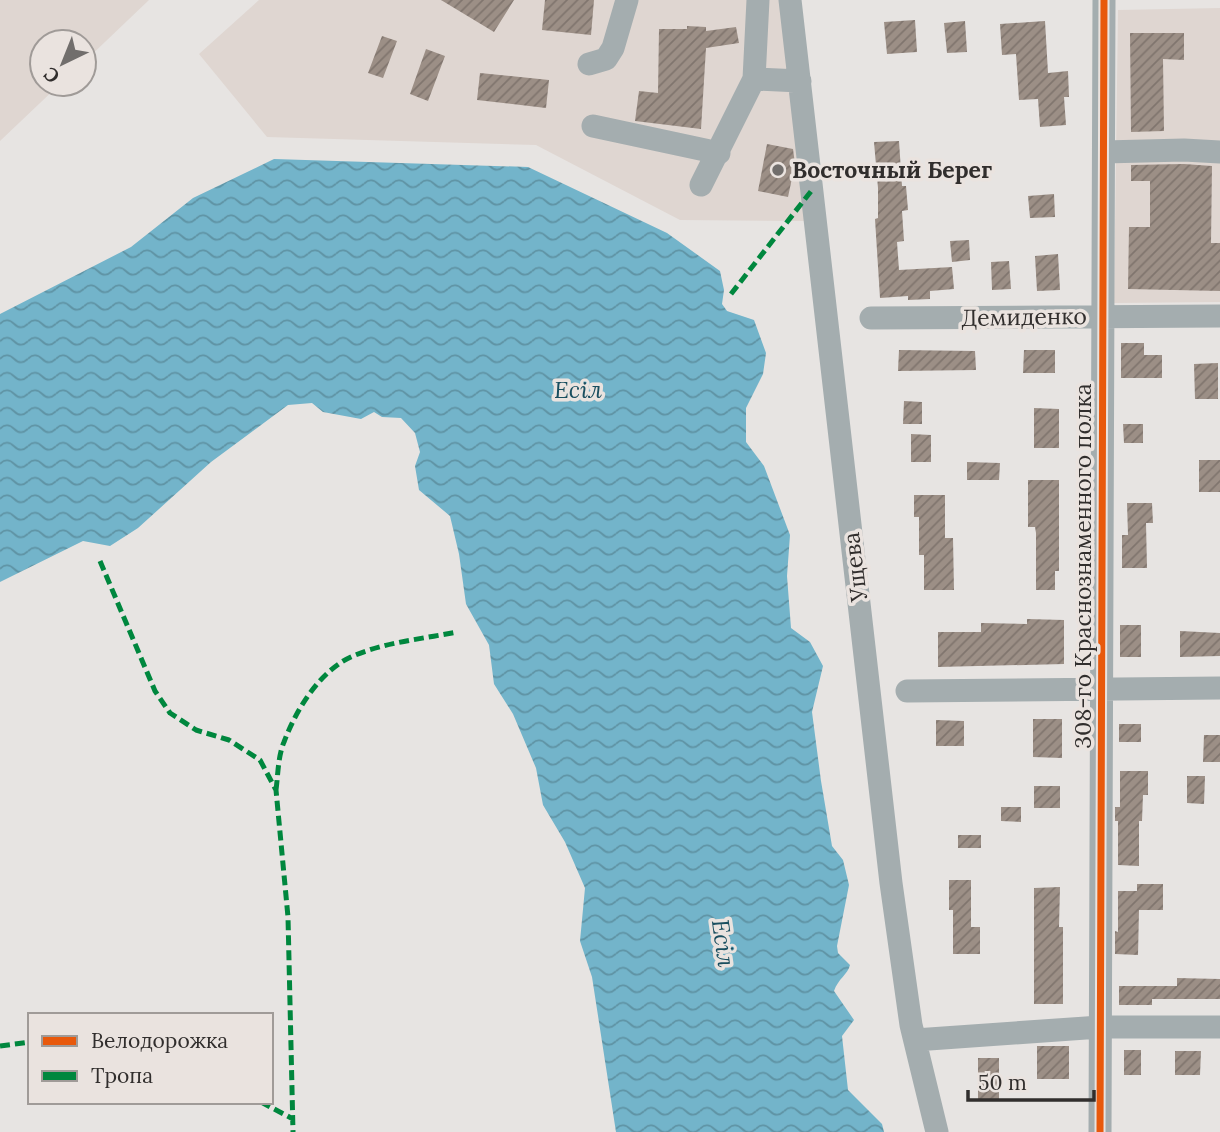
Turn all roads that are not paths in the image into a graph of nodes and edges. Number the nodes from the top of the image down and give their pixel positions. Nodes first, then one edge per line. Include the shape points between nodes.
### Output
1 (627, 0) edge
2 (758, 0) edge
3 (790, 0) edge
4 (1104, 0) edge
5 (589, 64) dead end
6 (754, 79) junction
7 (800, 81) junction
8 (593, 126) dead end
9 (1104, 152) junction
10 (1220, 152) edge
11 (719, 153) junction
12 (701, 185) dead end
13 (1102, 316) junction
14 (1220, 316) edge
15 (871, 318) dead end
16 (1101, 688) junction
17 (1220, 688) edge
18 (907, 691) dead end
19 (1100, 1027) junction
20 (1220, 1027) edge
21 (915, 1040) junction
22 (937, 1132) edge
23 (1100, 1132) edge

1 - 5 street via 606,60
2 - 6 street
3 - 7 street, Ущева
4 - 9 street, 308-го Краснознаменного полка
6 - 7 street
6 - 11 street
7 - 21 street, Ущева via 891,883
8 - 11 street
9 - 10 street
9 - 13 street, 308-го Краснознаменного полка
11 - 12 street
13 - 14 street, Демиденко
13 - 15 street, Демиденко
13 - 16 street, 308-го Краснознаменного полка
16 - 17 street
16 - 18 street
16 - 19 street, 308-го Краснознаменного полка
19 - 20 street
19 - 21 street
19 - 23 street, 308-го Краснознаменного полка
21 - 22 street, Ущева

